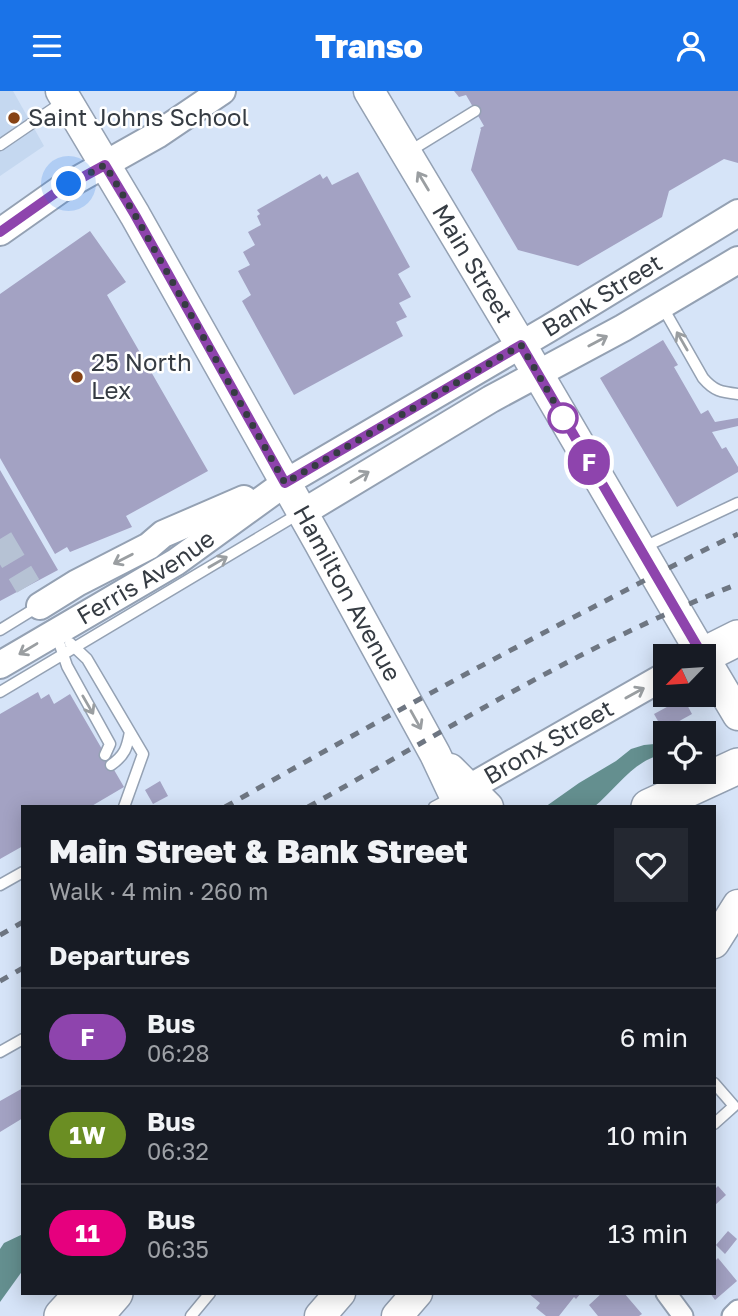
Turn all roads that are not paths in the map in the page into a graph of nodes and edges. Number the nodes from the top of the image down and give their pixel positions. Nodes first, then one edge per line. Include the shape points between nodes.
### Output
1 (222, 91) edge
2 (369, 91) edge
3 (64, 96) edge
4 (475, 111) dead end
5 (0, 145) edge
6 (406, 153) junction
7 (105, 165) junction
8 (738, 213) edge
9 (0, 232) edge
10 (738, 260) edge
11 (662, 305) junction
12 (521, 345) junction
13 (537, 374) junction
14 (738, 394) edge
15 (285, 483) junction
16 (738, 503) edge
17 (302, 513) junction
18 (640, 549) junction
19 (34, 596) junction
20 (0, 630) edge
21 (738, 638) edge
22 (64, 644) junction
23 (695, 644) edge
24 (716, 649) edge
25 (0, 666) edge
26 (716, 679) edge
27 (653, 683) edge
28 (0, 692) edge
29 (736, 711) edge
30 (130, 732) junction
31 (106, 755) dead end
32 (111, 765) dead end
33 (738, 766) edge
34 (738, 783) edge
35 (461, 801) edge
36 (125, 805) edge
37 (653, 805) edge
38 (691, 805) edge
39 (21, 873) edge
40 (0, 885) edge
41 (738, 905) edge
42 (721, 940) edge
43 (21, 1040) edge
44 (0, 1052) edge
45 (716, 1085) edge
46 (716, 1122) edge
47 (81, 1295) edge
48 (113, 1295) edge
49 (208, 1295) edge
50 (338, 1295) edge
51 (415, 1295) edge
52 (667, 1295) edge
53 (738, 1310) edge
54 (62, 1316) edge
55 (94, 1316) edge
56 (191, 1316) edge
57 (320, 1316) edge
58 (397, 1316) edge
59 (683, 1316) edge
60 (732, 1316) edge

1 - 7 street
2 - 6 main road, Main Street
3 - 5 lane
3 - 7 main road, Hamilton Avenue
4 - 6 lane
12 -> 6 main road, Main Street
7 - 9 street
7 - 15 main road, Hamilton Avenue
8 - 12 street, Bank Street
10 - 11 street, Bank Street
13 -> 11 street, Bank Street
14 -> 11 lane via 710,387 702,378
12 - 13 main road, Main Street
12 - 15 street, Bank Street
17 -> 13 street, Bank Street
13 - 18 main road, Main Street
15 - 17 main road, Hamilton Avenue
15 -> 19 street via 163,534 77,583
15 - 22 street, Ferris Avenue
16 - 18 lane
22 -> 17 lane
17 -> 35 main road, Hamilton Avenue
18 - 23 main road, Main Street
19 - 20 lane
19 - 22 street
21 - 24 highway
22 -> 25 street, Ferris Avenue
22 - 28 lane
22 - 30 lane via 87,659
22 -> 31 lane via 67,666 110,744
26 - 29 main road, Main Street
35 -> 27 street, Bronx Street
30 - 32 lane via 121,758
30 - 36 lane via 143,754
33 - 37 highway
34 - 38 highway
39 - 40 lane
41 - 42 main road
43 - 44 lane
45 - 46 lane via 734,1106
47 - 54 highway
48 - 55 highway
49 - 56 lane
50 - 57 main road
51 - 58 main road
52 - 59 street
53 - 60 street

